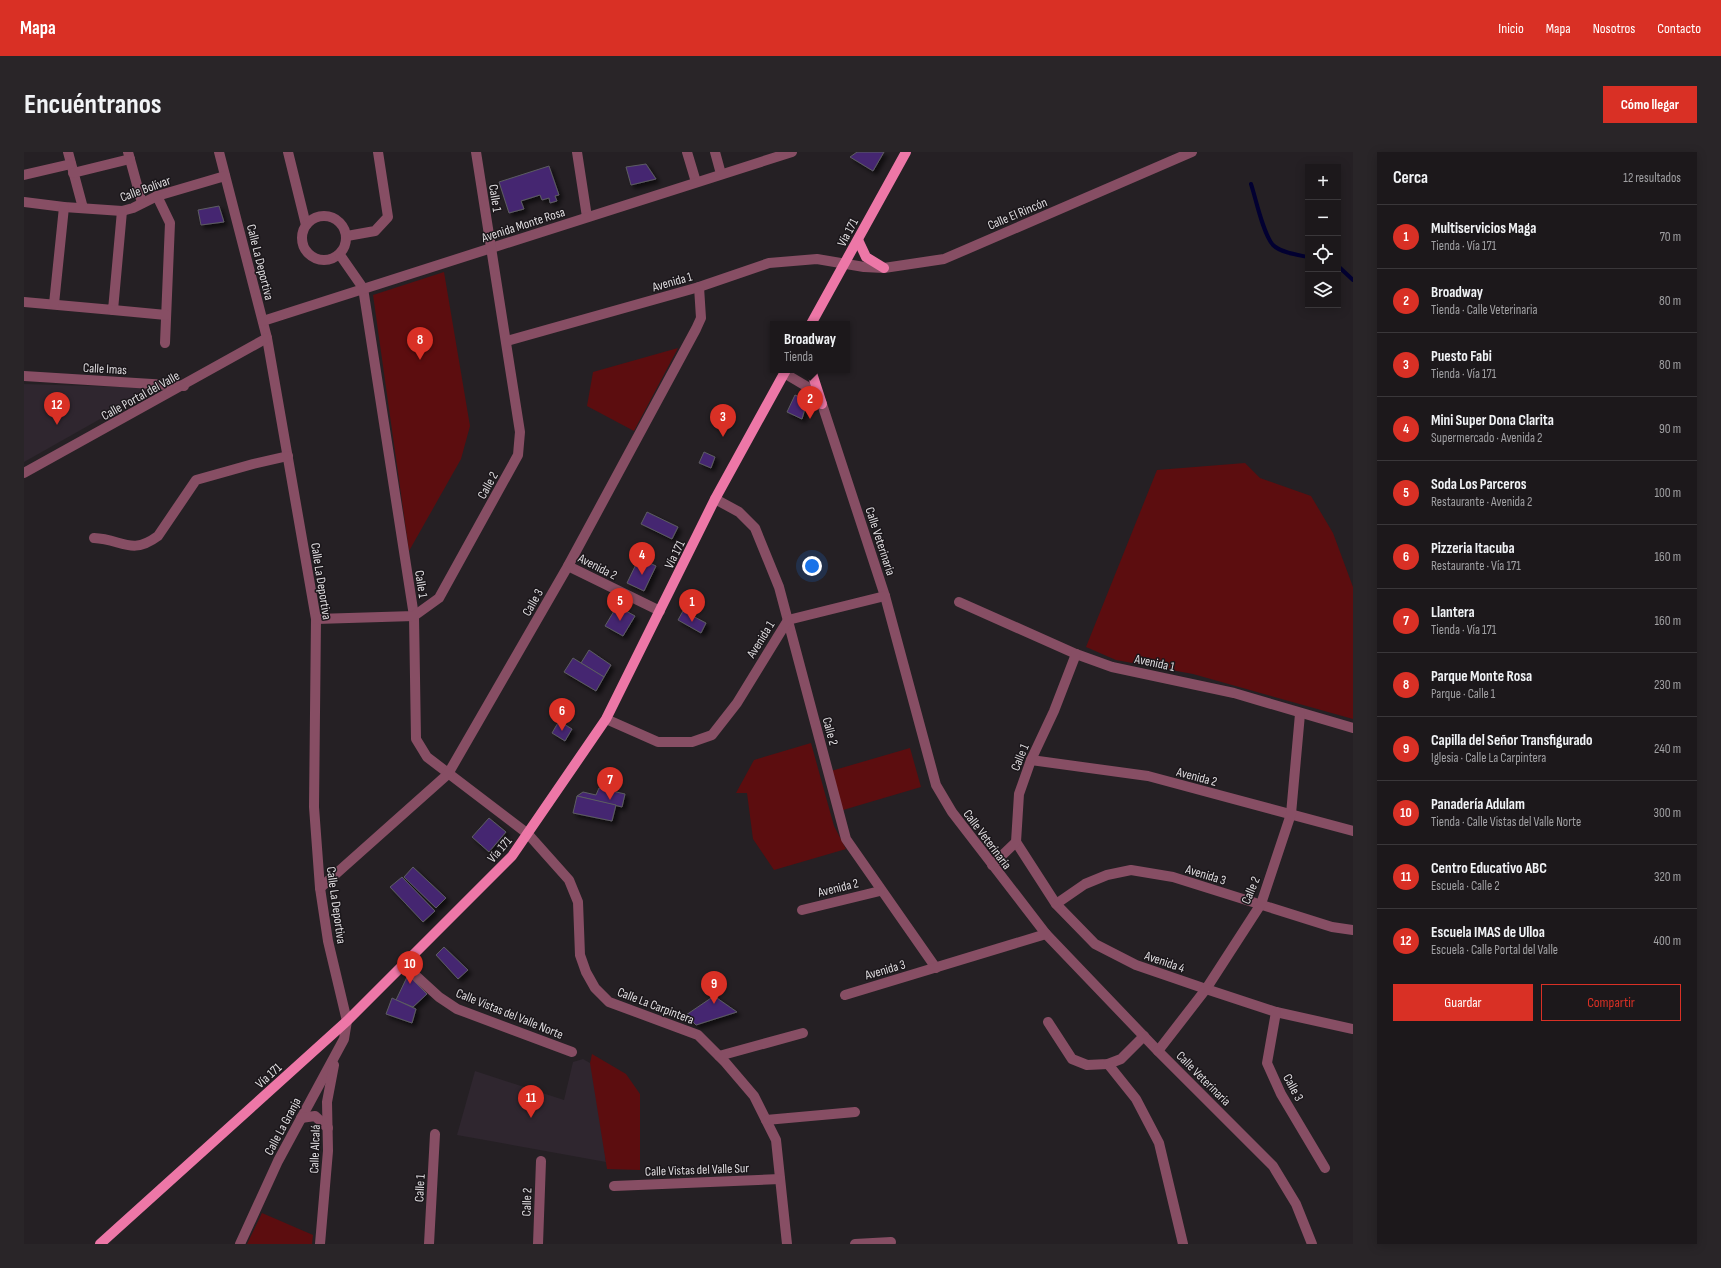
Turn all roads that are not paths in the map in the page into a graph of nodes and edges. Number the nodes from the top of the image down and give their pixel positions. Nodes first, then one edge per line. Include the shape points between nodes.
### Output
1 (68, 152) edge
2 (219, 152) edge
3 (288, 152) edge
4 (378, 152) edge
5 (476, 152) edge
6 (577, 152) edge
7 (687, 152) edge
8 (715, 152) edge
9 (792, 152) edge
10 (1192, 152) edge
11 (903, 154) edge
12 (129, 155) edge
13 (72, 168) junction
14 (721, 174) junction
15 (24, 176) edge
16 (226, 176) junction
17 (696, 182) junction
18 (157, 196) junction
19 (24, 202) edge
20 (142, 203) junction
21 (64, 207) junction
22 (83, 208) junction
23 (122, 211) junction
24 (587, 217) junction
25 (306, 225) junction
26 (347, 236) junction
27 (858, 240) junction
28 (490, 248) junction
29 (340, 255) junction
30 (845, 264) junction
31 (884, 268) junction
32 (699, 287) junction
33 (363, 288) junction
34 (24, 302) edge
35 (54, 304) junction
36 (113, 310) junction
37 (166, 315) junction
38 (262, 320) junction
39 (813, 321) edge
40 (267, 338) junction
41 (507, 341) junction
42 (165, 343) dead end
43 (784, 373) edge
44 (788, 373) edge
45 (812, 373) edge
46 (24, 376) edge
47 (184, 386) junction
48 (822, 404) junction
49 (288, 456) junction
50 (24, 473) edge
51 (715, 499) junction
52 (94, 538) dead end
53 (568, 566) junction
54 (885, 596) junction
55 (959, 602) dead end
56 (660, 611) junction
57 (414, 616) junction
58 (316, 619) junction
59 (788, 620) junction
60 (1076, 654) junction
61 (1300, 714) junction
62 (606, 719) junction
63 (1353, 728) edge
64 (1031, 760) junction
65 (448, 774) junction
66 (1291, 814) junction
67 (1353, 831) edge
68 (528, 834) junction
69 (1016, 842) junction
70 (992, 866) junction
71 (320, 888) junction
72 (880, 891) junction
73 (1056, 904) junction
74 (1261, 904) junction
75 (802, 910) dead end
76 (1353, 930) edge
77 (1046, 934) junction
78 (404, 965) junction
79 (936, 968) junction
80 (1206, 989) junction
81 (845, 994) dead end
82 (1276, 1012) junction
83 (347, 1021) junction
84 (1048, 1022) dead end
85 (1353, 1029) edge
86 (803, 1033) dead end
87 (1144, 1036) junction
88 (1158, 1051) junction
89 (572, 1052) dead end
90 (336, 1055) junction
91 (719, 1056) junction
92 (1108, 1064) junction
93 (856, 1112) dead end
94 (302, 1118) junction
95 (766, 1120) junction
96 (328, 1128) junction
97 (435, 1134) dead end
98 (541, 1161) dead end
99 (1325, 1168) dead end
100 (780, 1179) junction
101 (614, 1186) dead end
102 (891, 1242) dead end
103 (100, 1244) edge
104 (240, 1244) edge
105 (320, 1244) edge
106 (429, 1244) edge
107 (538, 1244) edge
108 (787, 1244) edge
109 (855, 1244) edge
110 (1182, 1244) edge
111 (1312, 1244) edge

1 - 13 street
2 - 16 street, Calle La Deportiva
3 - 25 street
4 - 26 street via 388,217 375,231
5 - 28 street, Calle 1
6 - 24 street
7 - 17 street
8 - 14 street
9 - 14 street, Avenida Monte Rosa
10 - 31 street, Calle El Rincón via 944,259
11 - 27 main road, Vía 171
12 - 13 street
12 - 20 street
13 - 15 street
13 - 22 street
14 - 17 street, Avenida Monte Rosa
16 - 18 street, Calle Bolívar
16 - 38 street, Calle La Deportiva
17 - 24 street, Avenida Monte Rosa
18 - 20 street, Calle Bolívar
18 - 37 street via 170,222
19 - 21 street, Calle Bolívar
20 - 23 street, Calle Bolívar
21 - 22 street, Calle Bolívar
21 - 35 street
22 - 23 street, Calle Bolívar
23 - 36 street
24 - 28 street, Avenida Monte Rosa
25 - 26 street via 318,216 334,218 340,222
25 - 29 street via 302,238 307,253 320,260 330,260
26 - 29 street via 345,248
27 - 30 main road, Vía 171
27 - 31 main road via 866,257
28 - 33 street, Avenida Monte Rosa
28 - 41 street, Calle 2
29 - 33 street
30 - 31 street, Calle El Rincón
30 - 32 street, Avenida 1 via 817,259 769,263
30 - 39 main road, Vía 171
32 - 41 street, Avenida 1
32 - 53 street, Calle 3 via 700,318 696,329
33 - 38 street, Avenida Monte Rosa
33 - 57 street, Calle 1
34 - 35 street
35 - 36 street
36 - 37 street
37 - 42 street
38 - 40 street, Calle La Deportiva
40 - 47 street, Calle Portal del Valle
40 - 49 street, Calle La Deportiva
41 - 57 street, Calle 2 via 520,432 518,455 439,598
43 - 51 main road, Vía 171
44 - 48 street, Calle Veterinaria via 811,389
45 - 48 main road
46 - 47 street, Calle Imas
47 - 50 street, Calle Portal del Valle
48 - 54 street, Calle Veterinaria
49 - 52 street via 196,480 158,536 149,542 132,546 104,538
49 - 58 street, Calle La Deportiva
51 - 56 main road, Vía 171
51 - 59 street, Calle 2 via 739,512 755,528 780,587
53 - 56 street, Avenida 2
53 - 65 street, Calle 3
54 - 59 street, Avenida 1
54 - 70 street, Calle Veterinaria via 936,785 952,812
55 - 60 street, Avenida 1
56 - 62 main road, Vía 171
57 - 58 street
57 - 65 street, Calle 1 via 416,739 427,757
58 - 71 street, Calle La Deportiva via 314,807
59 - 62 street, Avenida 1 via 736,703 712,735 692,742 658,742
59 - 72 street, Calle 2 via 846,839
60 - 61 street, Avenida 1 via 1112,667 1234,693
60 - 64 street, Calle 1 via 1054,711
61 - 63 street, Avenida 1
61 - 66 street, Calle 2
62 - 68 main road, Vía 171
64 - 66 street, Avenida 2 via 1148,776
64 - 69 street, Calle 1 via 1019,794
65 - 68 street, Calle 1
65 - 71 street, Calle 3
66 - 67 street, Avenida 2
66 - 74 street, Calle 2
68 - 78 main road, Vía 171 via 512,856
68 - 91 street, Calle La Carpintera via 570,880 578,902 580,955 595,988 609,1002 698,1036
69 - 70 street
69 - 73 street, Avenida 4
70 - 77 street, Calle Veterinaria
71 - 83 street, Calle La Deportiva via 328,941
72 - 75 street, Avenida 2
72 - 79 street, Calle 2
73 - 74 street, Avenida 3 via 1085,884 1106,874 1131,870 1173,878
73 - 80 street, Avenida 4 via 1095,944 1136,965
74 - 76 street, Avenida 3 via 1332,927
74 - 80 street, Calle 2
77 - 79 street, Avenida 3
77 - 87 street, Calle Veterinaria
78 - 83 main road, Vía 171
78 - 89 street, Calle Vistas del Valle Norte via 439,997 457,1009
79 - 81 street, Avenida 3
80 - 82 street, Avenida 4
80 - 88 street, Calle 2
82 - 85 street, Avenida 4
82 - 99 street, Calle 3 via 1267,1063 1281,1094
83 - 90 street, Calle La Granja via 344,1039
83 - 103 main road, Vía 171
84 - 92 street via 1072,1058 1087,1065
86 - 91 street
87 - 88 street, Calle Veterinaria
87 - 92 street via 1120,1059
88 - 111 street, Calle Veterinaria via 1273,1166 1296,1204
90 - 94 street, Calle La Granja
90 - 96 street, Calle Alcalá via 327,1102
91 - 95 street, Calle La Carpintera via 754,1096
92 - 110 street via 1136,1099 1159,1143
93 - 95 street
94 - 96 street via 315,1116
94 - 104 street, Calle La Granja via 278,1161
95 - 100 street, Calle La Carpintera via 776,1140
96 - 105 street, Calle Alcalá
97 - 106 street, Calle 1
98 - 107 street, Calle 2
100 - 101 street, Calle Vistas del Valle Sur
100 - 108 street, Calle La Carpintera
102 - 109 street

